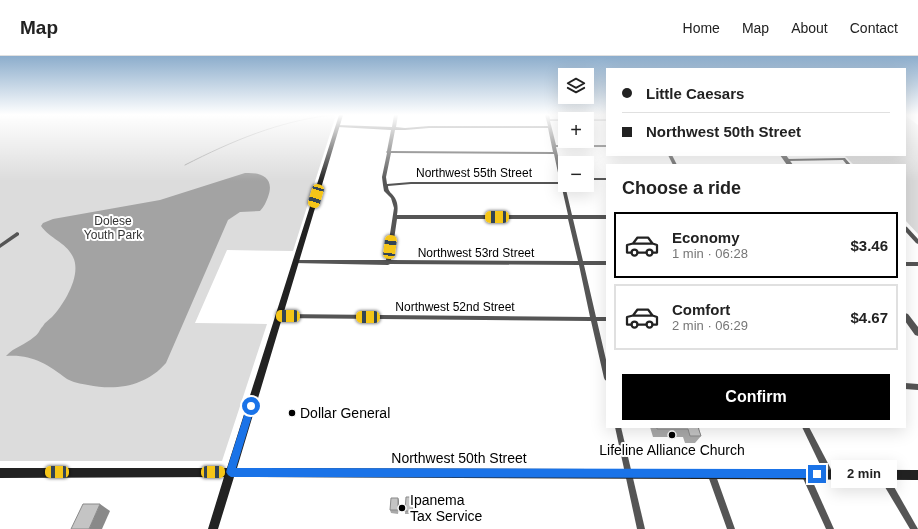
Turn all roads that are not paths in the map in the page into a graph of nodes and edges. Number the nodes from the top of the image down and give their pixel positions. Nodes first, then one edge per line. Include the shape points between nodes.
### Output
1 (335, 137) edge
2 (392, 137) edge
3 (552, 137) edge
4 (554, 146) junction
5 (606, 146) edge
6 (388, 152) junction
7 (556, 153) junction
8 (784, 157) edge
9 (558, 161) edge
10 (848, 164) edge
11 (594, 179) edge
12 (606, 179) edge
13 (558, 180) edge
14 (385, 185) junction
15 (565, 192) edge
16 (394, 217) junction
17 (570, 217) junction
18 (606, 217) edge
19 (906, 229) edge
20 (17, 234) dead end
21 (918, 242) edge
22 (0, 246) edge
23 (296, 262) junction
24 (388, 262) junction
25 (581, 263) junction
26 (606, 263) edge
27 (906, 264) edge
28 (918, 264) edge
29 (279, 316) junction
30 (906, 318) edge
31 (593, 319) junction
32 (606, 319) edge
33 (918, 333) edge
34 (606, 374) edge
35 (906, 386) edge
36 (918, 386) edge
37 (618, 428) edge
38 (805, 428) edge
39 (231, 472) junction
40 (0, 473) edge
41 (628, 473) junction
42 (711, 473) junction
43 (805, 474) junction
44 (828, 474) junction
45 (882, 474) junction
46 (918, 475) edge
47 (213, 529) edge
48 (642, 529) edge
49 (731, 529) edge
50 (830, 529) edge
51 (914, 529) edge

1 - 23 main road
2 - 6 street
3 - 4 street
4 - 5 street
4 - 7 street
6 - 7 street
6 - 14 street
7 - 9 street
8 - 10 street via 844,159
11 - 12 street
13 - 14 street, Northwest 55th Street
14 - 16 street via 386,191 394,198
15 - 17 street
16 - 17 street
16 - 24 street
17 - 18 street
17 - 25 street
19 - 21 street
20 - 22 street
23 - 24 street, Northwest 53rd Street
23 - 29 main road
24 - 25 street, Northwest 53rd Street
25 - 26 street, Northwest 53rd Street
25 - 31 street
27 - 28 street
29 - 31 street, Northwest 52nd Street
29 - 39 main road
30 - 33 street
31 - 32 street, Northwest 52nd Street
31 - 34 street
35 - 36 street
37 - 41 street
38 - 44 street
39 - 40 main road, Northwest 50th Street
39 - 41 main road, Northwest 50th Street
39 - 47 main road
41 - 42 main road, Northwest 50th Street
41 - 48 street
42 - 43 main road, Northwest 50th Street
42 - 49 street
43 - 44 main road, Northwest 50th Street
43 - 50 street
44 - 45 main road, Northwest 50th Street
45 - 46 main road, Northwest 50th Street
45 - 51 street

